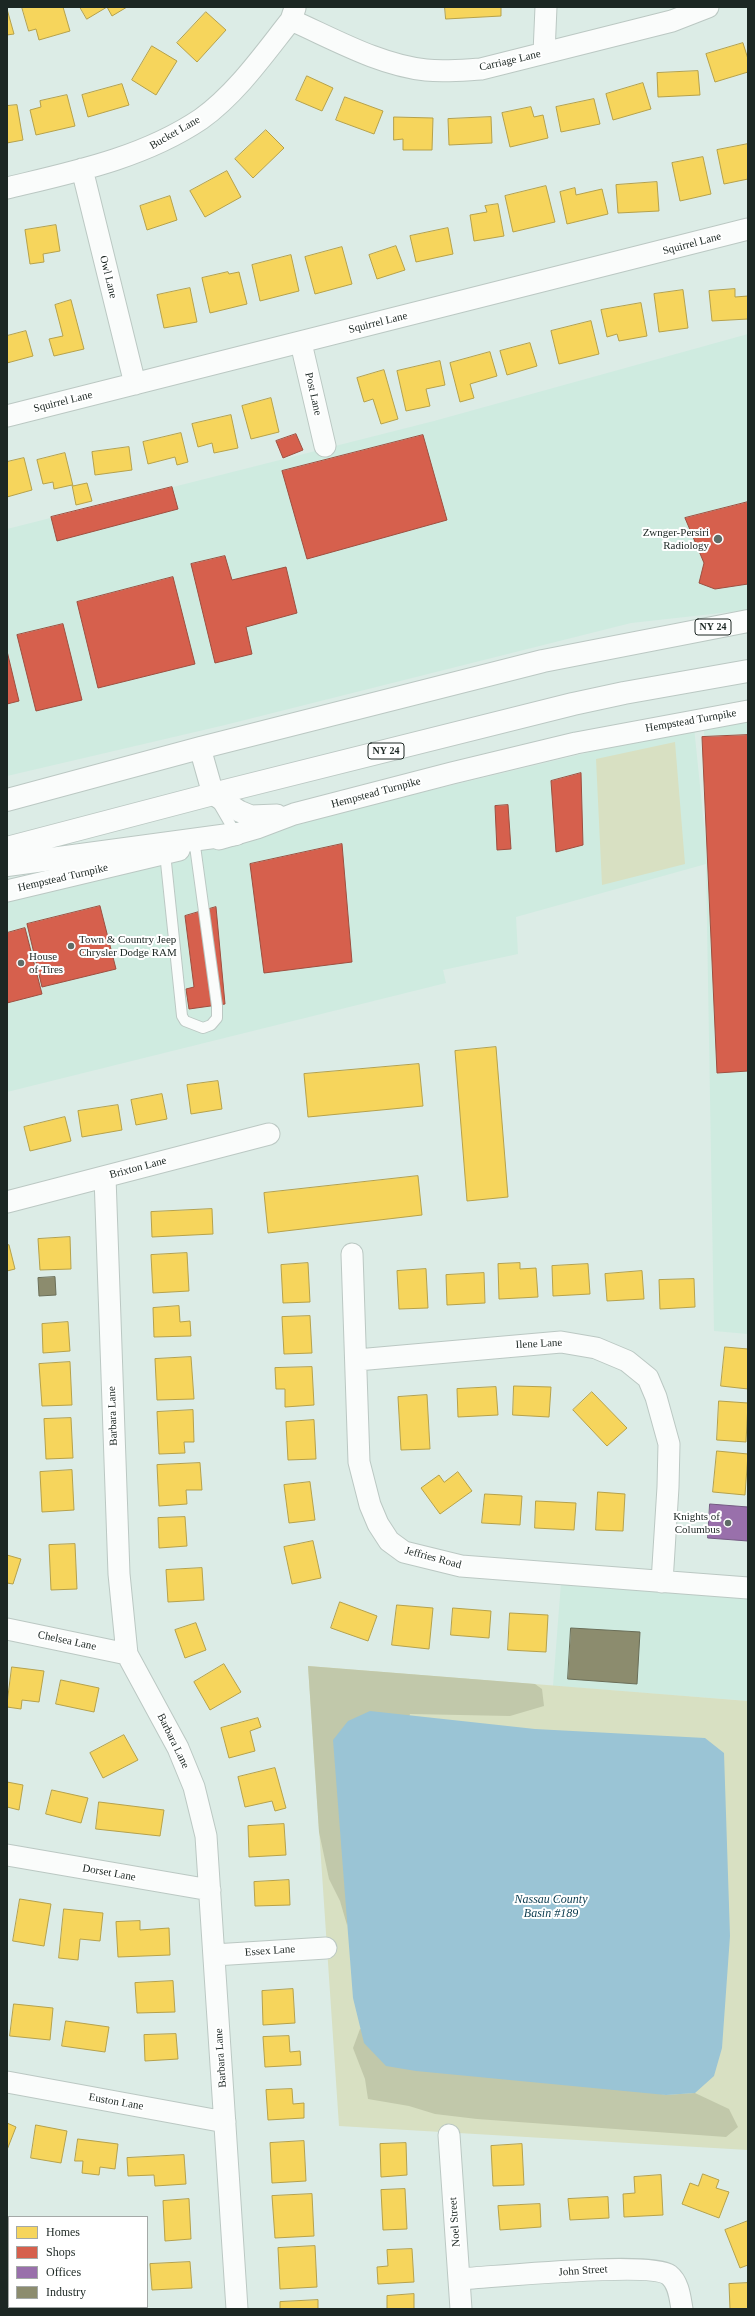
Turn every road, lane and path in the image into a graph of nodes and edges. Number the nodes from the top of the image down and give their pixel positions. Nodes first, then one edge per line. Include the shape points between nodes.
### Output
1 (546, 7) edge
2 (708, 7) edge
3 (293, 14) edge
4 (544, 53) junction
5 (82, 170) junction
6 (7, 188) edge
7 (748, 229) edge
8 (301, 343) junction
9 (135, 384) junction
10 (7, 416) edge
11 (325, 446) dead end
12 (748, 621) edge
13 (748, 671) edge
14 (748, 711) edge
15 (200, 748) junction
16 (213, 794) junction
17 (7, 800) edge
18 (294, 814) junction
19 (236, 834) junction
20 (195, 846) junction
21 (7, 848) edge
22 (165, 853) junction
23 (7, 866) edge
24 (7, 891) edge
25 (269, 1134) dead end
26 (105, 1177) junction
27 (7, 1202) edge
28 (352, 1254) dead end
29 (357, 1360) junction
30 (662, 1582) junction
31 (748, 1588) edge
32 (7, 1628) edge
33 (127, 1654) junction
34 (7, 1855) edge
35 (210, 1890) junction
36 (326, 1948) dead end
37 (214, 1955) junction
38 (7, 2082) edge
39 (225, 2122) junction
40 (449, 2135) dead end
41 (459, 2279) junction
42 (237, 2309) edge
43 (462, 2309) edge
44 (682, 2309) edge

1 - 4 street
2 - 4 street, Carriage Lane via 672,21
3 - 4 street, Carriage Lane via 380,59 425,70 482,69
3 - 5 street, Bucket Lane via 238,86 201,118 142,151
5 - 6 street, Bucket Lane
5 - 9 street, Owl Lane
7 - 8 street, Squirrel Lane
8 - 9 street, Squirrel Lane
8 - 11 street, Post Lane
9 - 10 street, Squirrel Lane
12 - 15 main road, NY 24 via 543,661
13 - 16 main road, NY 24 via 573,704
14 - 18 street, Hempstead Turnpike via 576,743
15 - 16 street
15 - 17 main road, NY 24
16 - 18 street via 251,816
16 - 19 lane
16 - 21 main road, NY 24
18 - 19 street, Hempstead Turnpike
19 - 20 street, Hempstead Turnpike
19 - 23 main road
20 - 22 street, Hempstead Turnpike
20 - 22 lane via 217,1006 217,1018 211,1025 203,1028 185,1022 182,1016
22 - 24 street, Hempstead Turnpike
25 - 26 street, Brixton Lane
26 - 27 street, Brixton Lane
26 - 33 street, Barbara Lane via 119,1574
28 - 29 street, Jeffries Road
29 - 30 street, Jeffries Road via 361,1469 370,1505 378,1524 389,1541 404,1552 462,1566
29 - 30 street, Ilene Lane via 561,1342 596,1348 627,1361 648,1378 656,1396 669,1444
30 - 31 street, Jeffries Road
32 - 33 street, Chelsea Lane
33 - 35 street, Barbara Lane via 178,1748 194,1787 206,1836
34 - 35 street, Dorset Lane
35 - 37 street, Barbara Lane
36 - 37 street, Essex Lane
37 - 39 street, Barbara Lane
38 - 39 street, Euston Lane
39 - 42 street, Barbara Lane
40 - 41 street, Noel Street
41 - 43 street, Noel Street
41 - 44 street, John Street via 618,2269 661,2271 671,2276 678,2289

